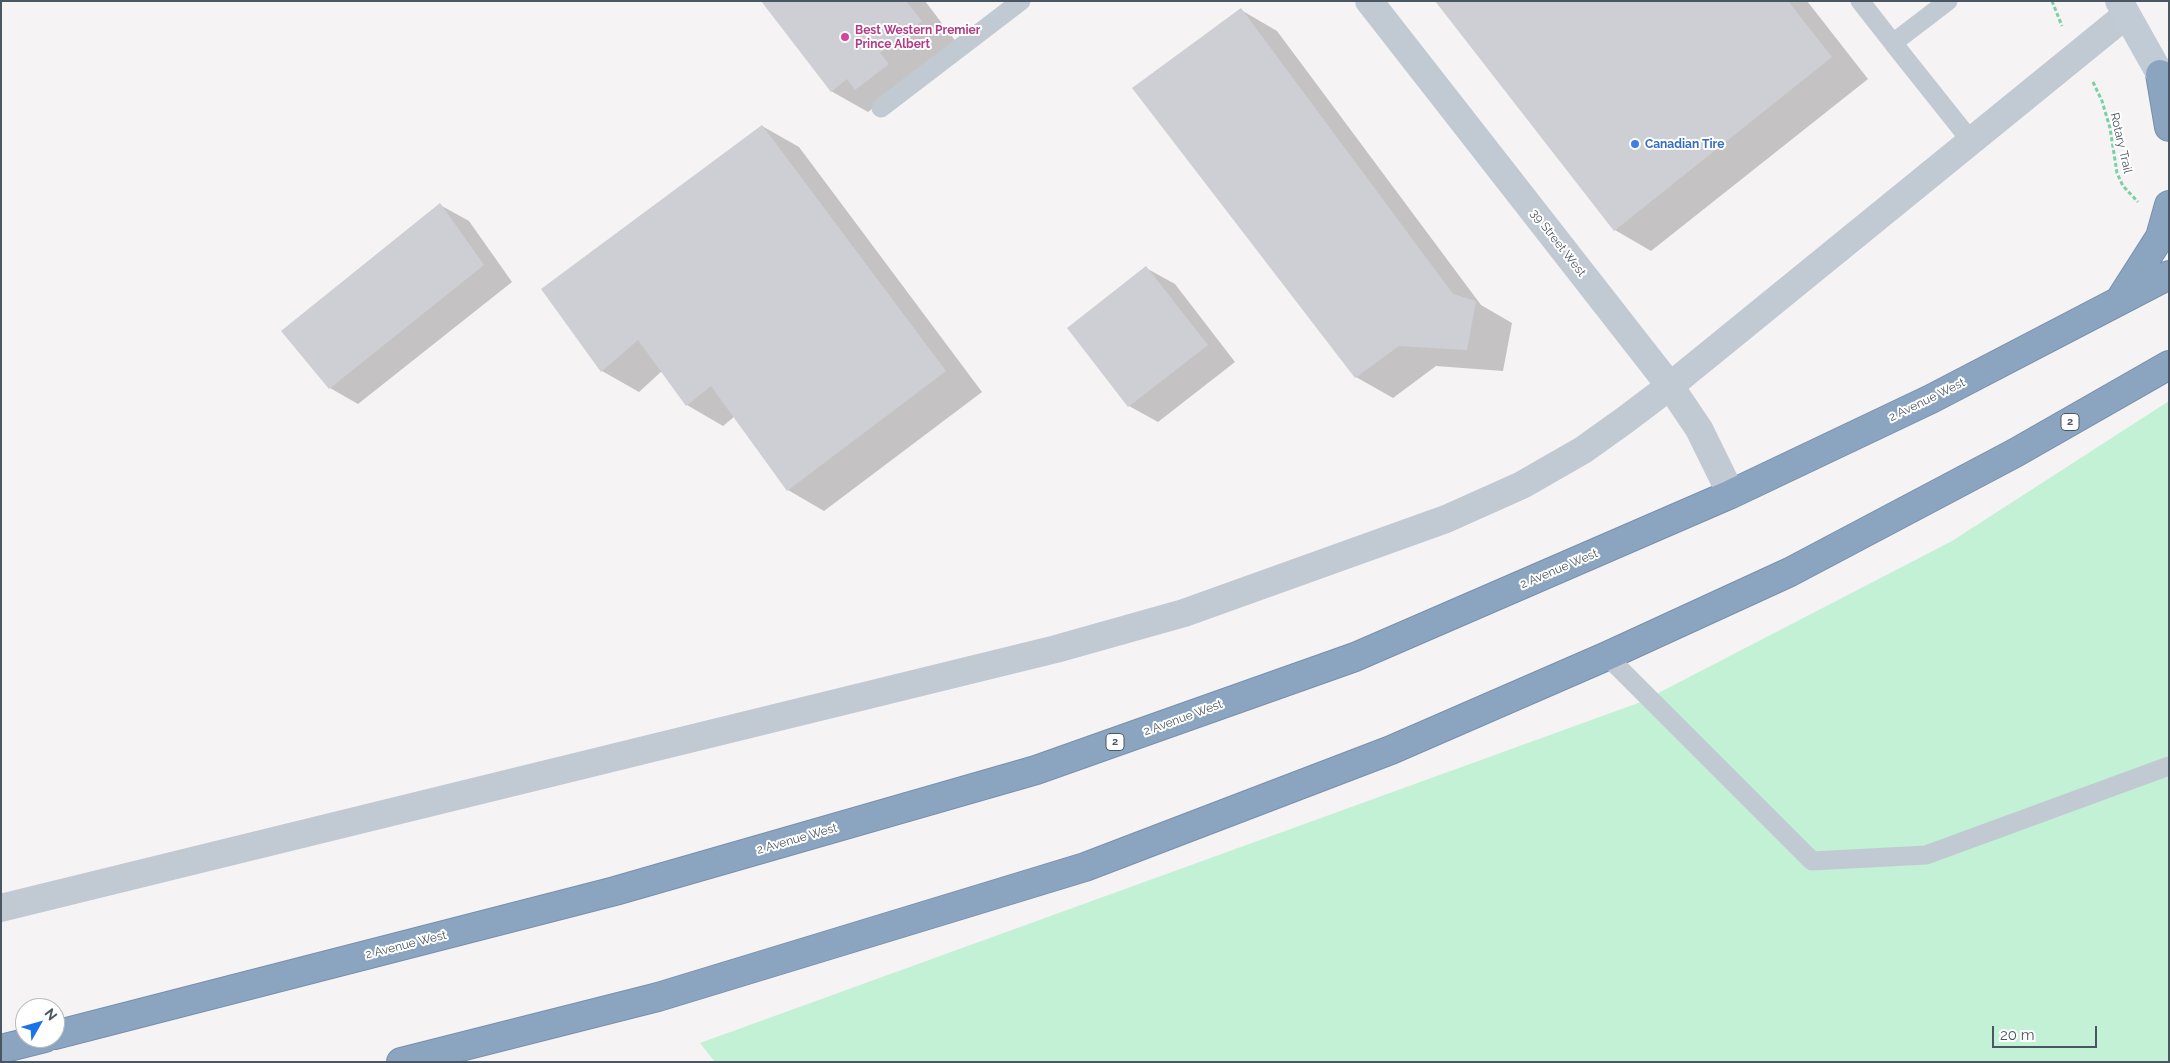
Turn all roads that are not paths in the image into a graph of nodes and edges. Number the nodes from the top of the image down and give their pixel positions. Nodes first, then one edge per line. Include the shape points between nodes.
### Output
1 (1021, 1) edge
2 (1369, 1) edge
3 (1860, 1) edge
4 (1948, 1) edge
5 (2122, 8) edge
6 (1893, 43) junction
7 (2164, 82) edge
8 (881, 108) dead end
9 (2169, 127) edge
10 (1971, 141) junction
11 (2168, 208) edge
12 (2169, 275) edge
13 (2120, 300) junction
14 (2169, 365) edge
15 (1670, 386) junction
16 (2169, 389) edge
17 (2124, 392) junction
18 (1731, 494) junction
19 (1607, 656) junction
20 (2169, 766) edge
21 (1, 908) edge
22 (65, 1032) edge
23 (15, 1045) edge
24 (1, 1049) edge
25 (401, 1062) edge

1 - 8 lane
2 - 15 street, 39 Street West
3 - 6 lane
4 - 6 lane
5 - 7 main road
5 - 10 street via 2077,54
6 - 10 lane
7 - 9 highway
10 - 15 street
11 - 13 highway via 2160,237
12 - 13 highway, 2 Avenue West / 2
13 - 18 highway, 2 Avenue West / 2 via 1931,399
14 - 17 highway, 2
15 - 18 street, 39 Street West via 1699,429
15 - 21 street via 1583,450 1522,485 1446,519 1184,613 1056,649
16 - 17 highway
17 - 19 highway, 2 via 1790,572
18 - 22 highway, 2 Avenue West / 2 via 1355,657 1036,770 615,891
19 - 20 lane via 1812,861 1926,855
19 - 25 highway, 2 via 1390,750 1085,867 658,997
23 - 24 highway

